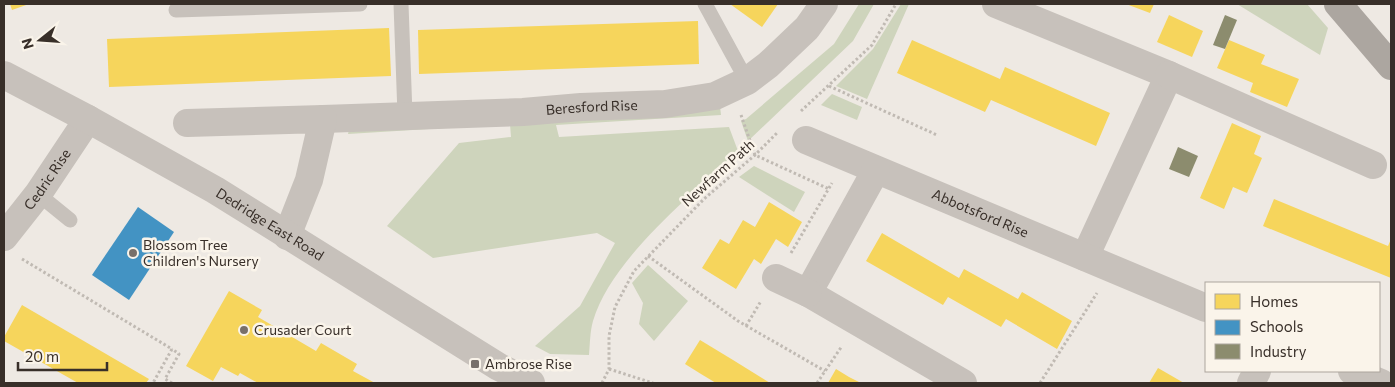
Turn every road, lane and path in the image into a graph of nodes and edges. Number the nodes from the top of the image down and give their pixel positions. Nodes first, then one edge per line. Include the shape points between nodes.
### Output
1 (360, 4) edge
2 (401, 4) edge
3 (705, 4) edge
4 (824, 4) edge
5 (896, 4) edge
6 (996, 4) edge
7 (1338, 4) edge
8 (176, 10) dead end
9 (1391, 66) edge
10 (4, 75) edge
11 (1169, 75) junction
12 (739, 85) junction
13 (828, 86) junction
14 (800, 113) dead end
15 (405, 115) junction
16 (323, 118) junction
17 (88, 119) junction
18 (187, 123) dead end
19 (795, 133) joint
20 (937, 135) dead end
21 (755, 155) junction
22 (847, 158) junction
23 (1373, 165) dead end
24 (876, 170) junction
25 (829, 189) junction
26 (38, 194) junction
27 (70, 220) dead end
28 (288, 236) junction
29 (4, 237) edge
30 (648, 256) junction
31 (1085, 257) junction
32 (21, 258) dead end
33 (1112, 269) junction
34 (776, 278) junction
35 (808, 293) junction
36 (1205, 308) edge
37 (858, 322) junction
38 (746, 326) junction
39 (172, 349) junction
40 (609, 369) junction
41 (825, 371) junction
42 (1354, 372) edge
43 (152, 383) edge
44 (172, 383) edge
45 (531, 383) edge
46 (602, 383) edge
47 (653, 383) edge
48 (817, 383) edge
49 (963, 383) edge
50 (1040, 383) edge
51 (1381, 383) edge

1 - 8 lane
2 - 15 lane
3 - 12 lane
4 - 12 street, Beresford Rise via 807,28 768,65
5 - 13 path via 872,45
6 - 11 street
7 - 9 main road
10 - 17 street, Dedridge East Road
11 - 23 street
11 - 31 street
12 - 15 street, Beresford Rise via 715,96 665,104
12 - 21 path
13 - 14 path
13 - 20 path
15 - 16 street, Beresford Rise
16 - 18 street, Beresford Rise
16 - 28 street via 309,180
17 - 26 street, Cedric Rise
17 - 28 street, Dedridge East Road via 215,190
19 - 21 path, Newfarm Path
19 - 22 street, Abbotsford Rise
21 - 25 path
21 - 30 path, Newfarm Path via 704,199
22 - 24 street, Abbotsford Rise
22 - 25 path
24 - 31 street, Abbotsford Rise
24 - 35 street
25 - 34 path
26 - 27 lane
26 - 29 street, Cedric Rise
28 - 45 street, Dedridge East Road
30 - 38 path
30 - 40 path, Newfarm Path via 634,271 615,307 609,336
31 - 33 street, Abbotsford Rise
32 - 39 path
33 - 36 street, Abbotsford Rise
33 - 50 path
34 - 35 street
34 - 38 path
35 - 37 street
37 - 41 path
37 - 49 street
38 - 41 path
39 - 43 path
39 - 44 path via 180,354 165,379
40 - 46 path, Newfarm Path
40 - 47 path
41 - 48 path
42 - 51 street

